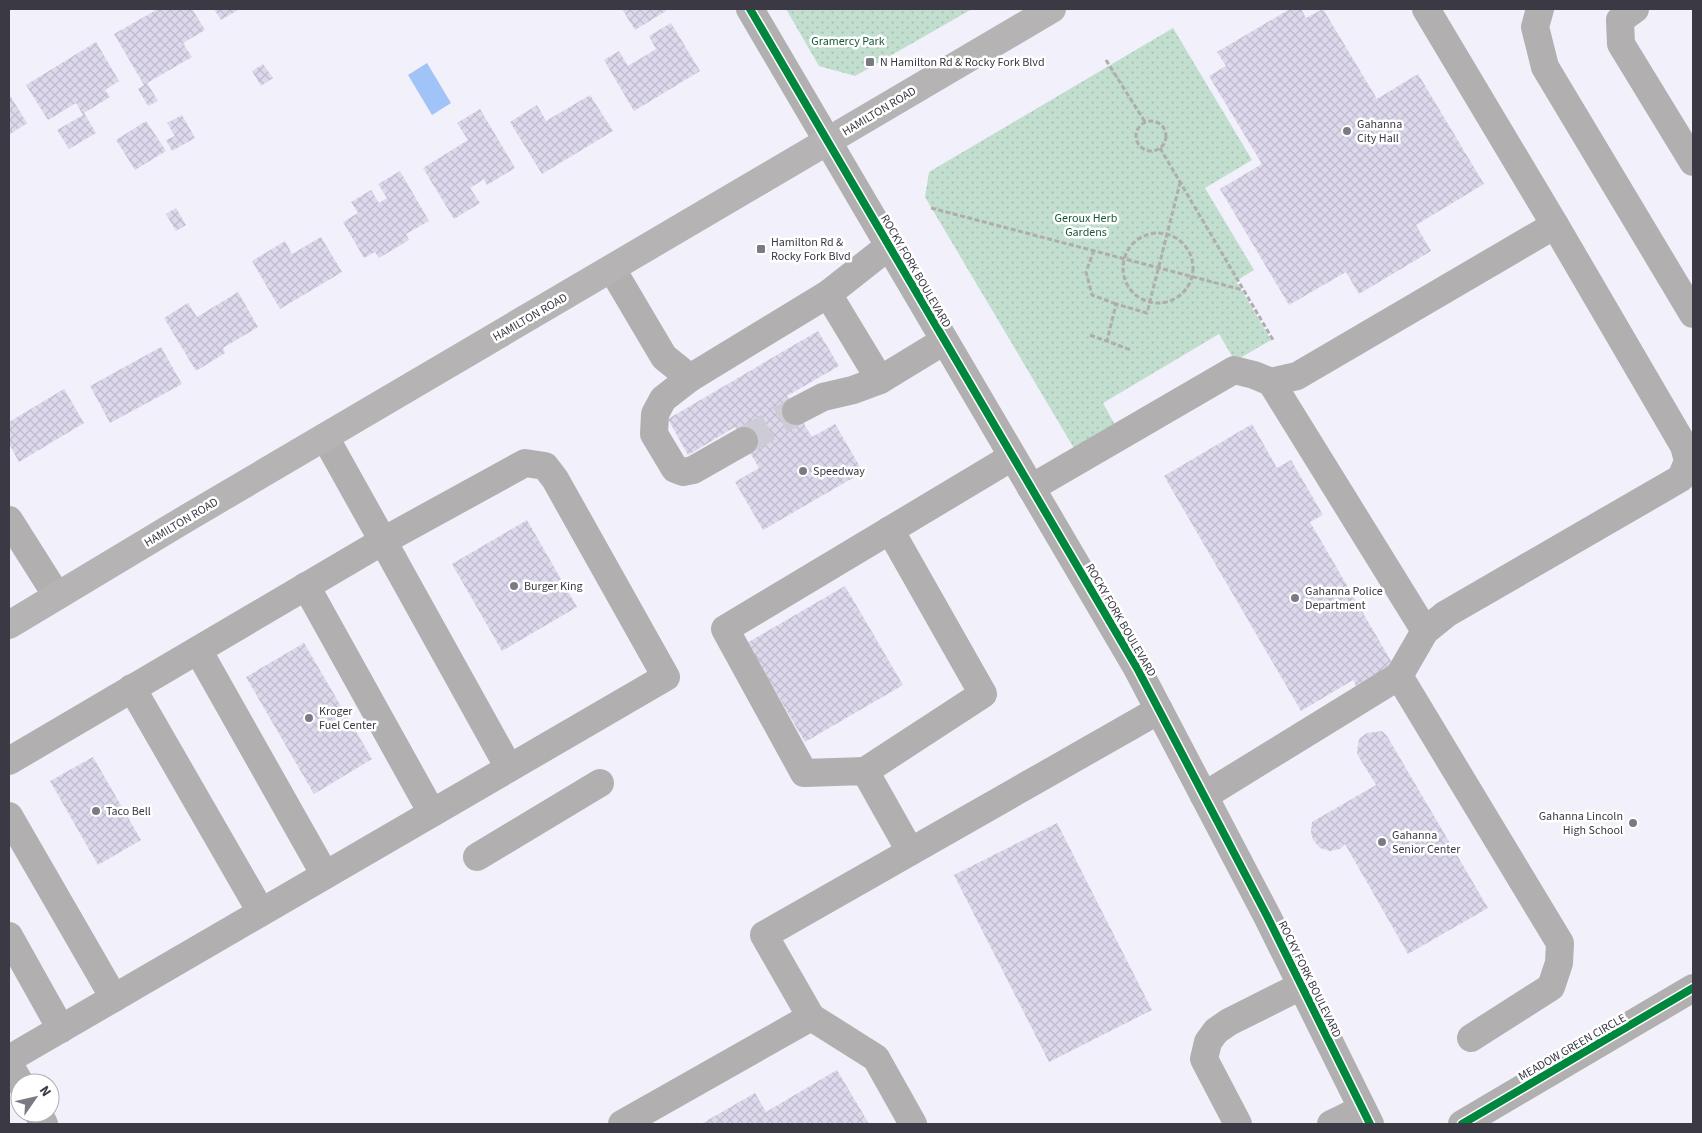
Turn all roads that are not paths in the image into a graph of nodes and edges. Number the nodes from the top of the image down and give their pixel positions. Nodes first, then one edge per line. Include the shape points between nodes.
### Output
1 (750, 9) edge
2 (1052, 9) edge
3 (1426, 9) edge
4 (1540, 9) edge
5 (1635, 9) edge
6 (827, 142) junction
7 (1693, 162) edge
8 (1555, 225) junction
9 (889, 246) junction
10 (612, 269) junction
11 (828, 294) junction
12 (1693, 314) edge
13 (944, 341) junction
14 (690, 378) junction
15 (880, 380) junction
16 (1271, 382) junction
17 (796, 412) tunnel mouth
18 (325, 437) junction
19 (744, 441) tunnel mouth
20 (1012, 457) junction
21 (1030, 488) junction
22 (9, 520) edge
23 (890, 530) junction
24 (383, 541) junction
25 (306, 586) junction
26 (57, 596) junction
27 (9, 625) edge
28 (1425, 631) junction
29 (198, 650) junction
30 (1399, 676) junction
31 (132, 688) junction
32 (1159, 710) junction
33 (9, 761) edge
34 (509, 768) junction
35 (865, 771) junction
36 (600, 784) dead end
37 (1204, 796) junction
38 (432, 813) junction
39 (9, 816) edge
40 (910, 851) junction
41 (477, 857) dead end
42 (325, 875) junction
43 (261, 912) junction
44 (9, 936) edge
45 (1301, 986) junction
46 (1693, 988) edge
47 (114, 998) junction
48 (811, 1017) junction
49 (61, 1029) junction
50 (1471, 1038) dead end
51 (9, 1059) edge
52 (1366, 1116) edge
53 (622, 1124) edge
54 (913, 1124) edge
55 (1238, 1124) edge
56 (1331, 1124) edge
57 (1462, 1124) edge

1 - 6 street, ROCKY FORK BOULEVARD
2 - 6 main road, HAMILTON ROAD
3 - 8 street
4 - 12 street via 1535,26 1545,68
5 - 7 street via 1620,20 1621,44
6 - 9 street, ROCKY FORK BOULEVARD
6 - 10 main road, HAMILTON ROAD
8 - 16 street via 1297,376
8 - 28 street via 1684,446 1688,461 1681,478 1446,614
9 - 11 street
9 - 13 street, ROCKY FORK BOULEVARD
10 - 14 street via 664,357
10 - 18 main road, HAMILTON ROAD
11 - 14 street
11 - 15 street
13 - 15 street
13 - 20 street, ROCKY FORK BOULEVARD
14 - 19 street via 663,399 655,414 654,434 675,469 693,470
15 - 17 street via 823,397
16 - 21 street via 1234,370
16 - 28 street
18 - 24 street
18 - 26 main road, HAMILTON ROAD
20 - 21 street, ROCKY FORK BOULEVARD
20 - 23 street
21 - 32 street, ROCKY FORK BOULEVARD
22 - 26 street
23 - 35 street via 982,694
23 - 35 street via 725,629 804,773
24 - 25 street
24 - 34 street
24 - 34 street via 525,463 545,466 666,677
25 - 29 street
25 - 38 street
26 - 27 main road, HAMILTON ROAD
28 - 30 street
29 - 31 street
29 - 42 street
30 - 37 street
30 - 50 street via 1560,943 1559,963 1551,987
31 - 33 street
31 - 43 street
32 - 37 street, ROCKY FORK BOULEVARD
32 - 40 street
34 - 38 street
35 - 40 street
36 - 41 street
37 - 45 street, ROCKY FORK BOULEVARD
38 - 42 street
39 - 47 street
40 - 48 street via 764,935
42 - 43 street
43 - 47 street
44 - 49 street
45 - 52 street, ROCKY FORK BOULEVARD
45 - 55 street via 1229,1022 1208,1042 1204,1058
46 - 57 street, MEADOW GREEN CIRCLE
47 - 49 street
48 - 53 street
48 - 54 street via 876,1058
49 - 51 street
52 - 56 street

